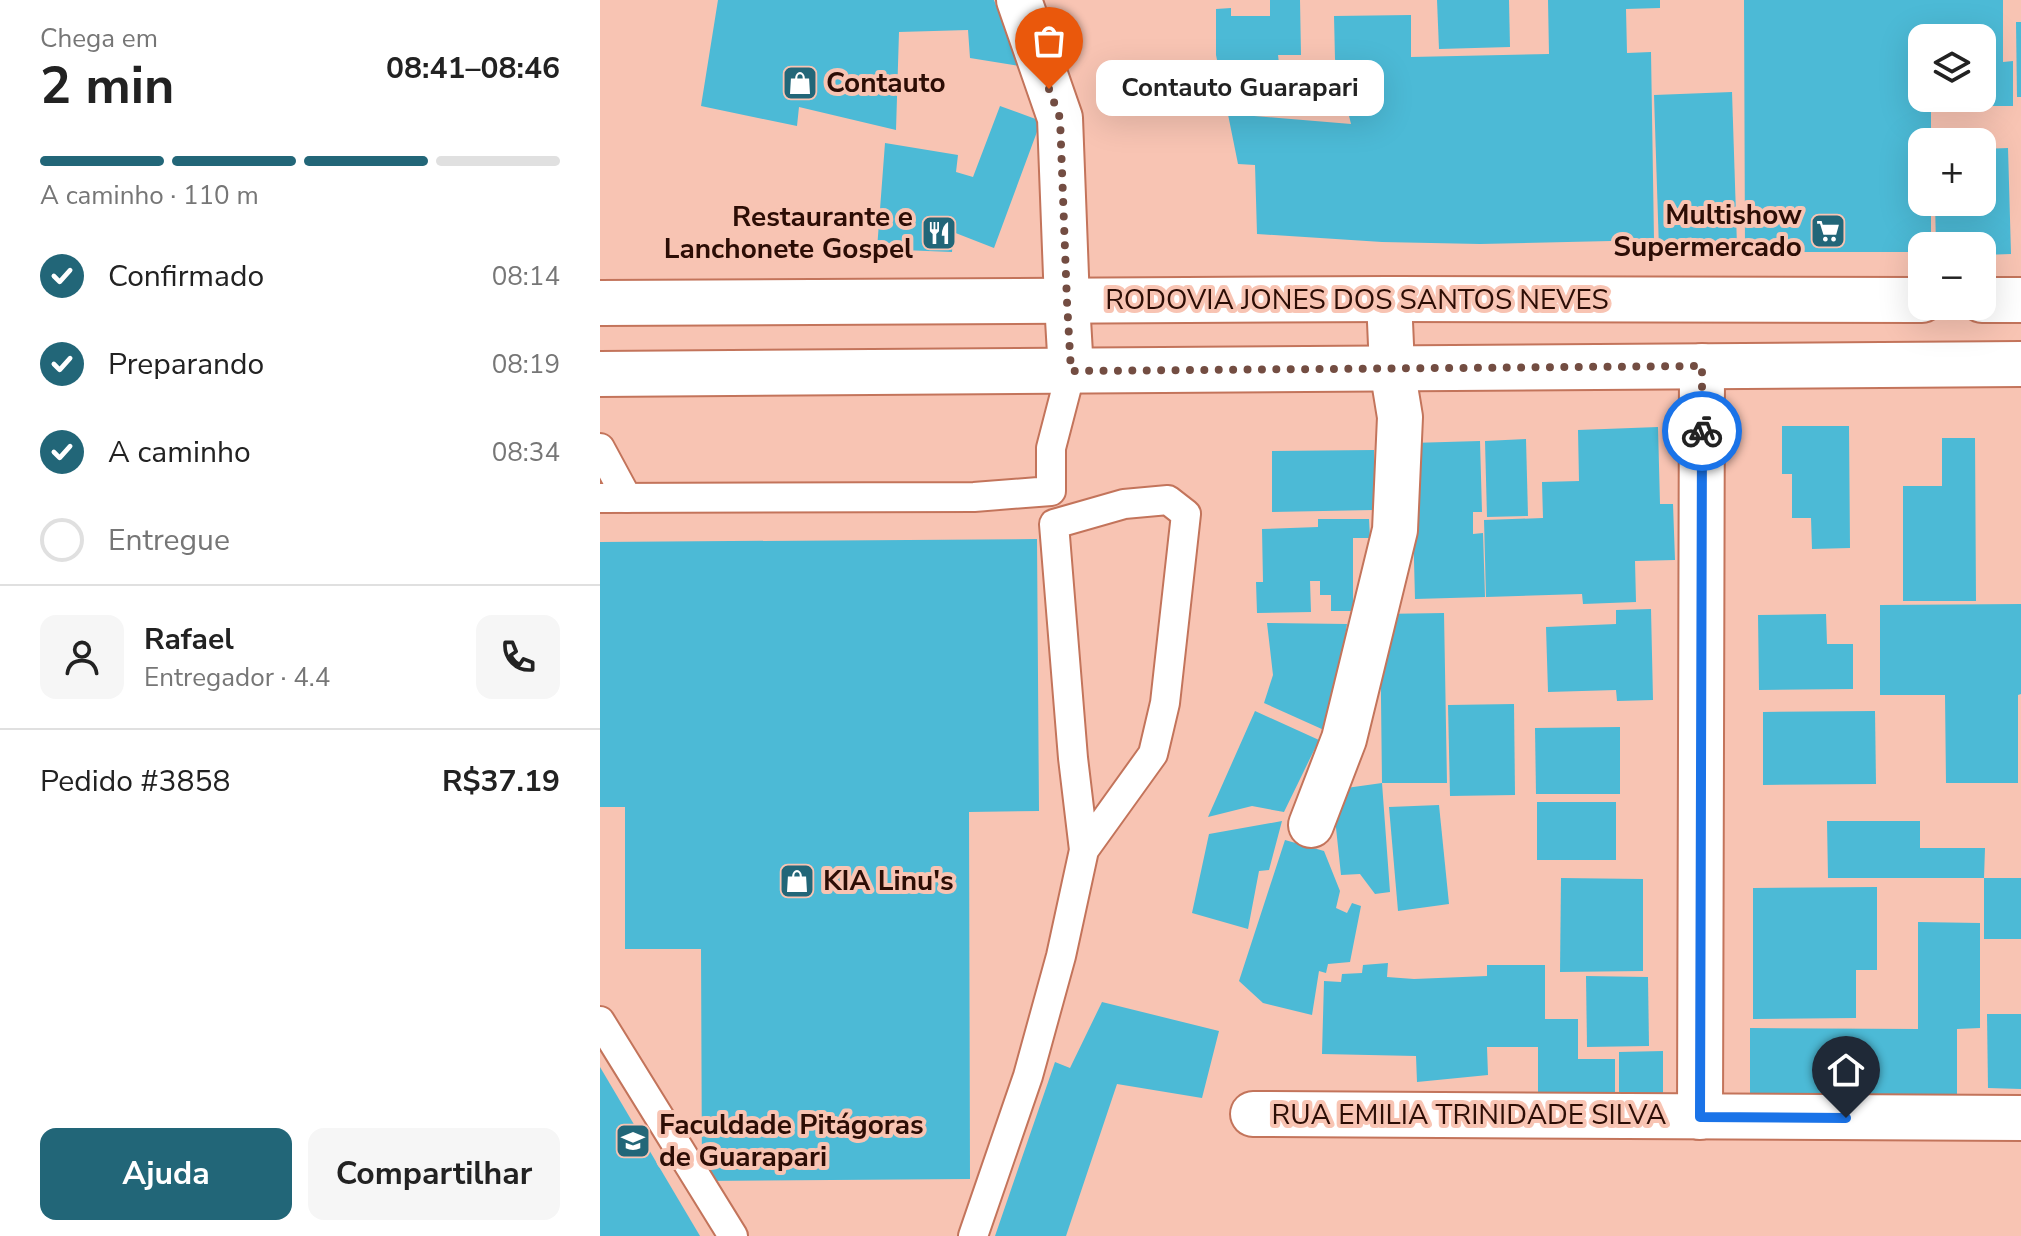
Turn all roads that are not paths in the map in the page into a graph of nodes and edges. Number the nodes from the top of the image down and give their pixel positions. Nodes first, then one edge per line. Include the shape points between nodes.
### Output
1 (1019, 0) edge
2 (1389, 299) junction
3 (1908, 300) edge
4 (1996, 300) edge
5 (2021, 300) edge
6 (1067, 302) junction
7 (600, 303) edge
8 (2021, 364) edge
9 (1702, 366) junction
10 (1392, 368) junction
11 (1071, 371) junction
12 (600, 374) edge
13 (600, 448) edge
14 (1051, 491) junction
15 (613, 498) edge
16 (1054, 524) junction
17 (1311, 825) dead end
18 (1084, 850) junction
19 (600, 1021) edge
20 (1253, 1114) dead end
21 (1700, 1117) junction
22 (2021, 1118) edge
23 (733, 1236) edge
24 (973, 1236) edge

1 - 6 main road via 1060,118
2 - 3 main road, RODOVIA JONES DOS SANTOS NEVES
2 - 6 main road, RODOVIA JONES DOS SANTOS NEVES
2 - 10 main road
4 - 5 main road
6 - 7 main road, RODOVIA JONES DOS SANTOS NEVES
6 - 11 main road
8 - 9 main road
9 - 10 main road
9 - 21 main road
10 - 11 main road
10 - 17 main road via 1400,417 1395,530 1344,739
11 - 12 main road
11 - 14 lane via 1051,448
13 - 15 lane
14 - 15 lane via 974,497
14 - 16 lane
16 - 18 lane
16 - 18 lane via 1124,504 1168,500 1186,514 1165,703 1153,754
18 - 24 lane via 1028,1076
19 - 23 lane
20 - 21 main road, RUA EMILIA TRINIDADE SILVA
21 - 22 main road, RUA EMILIA TRINIDADE SILVA

